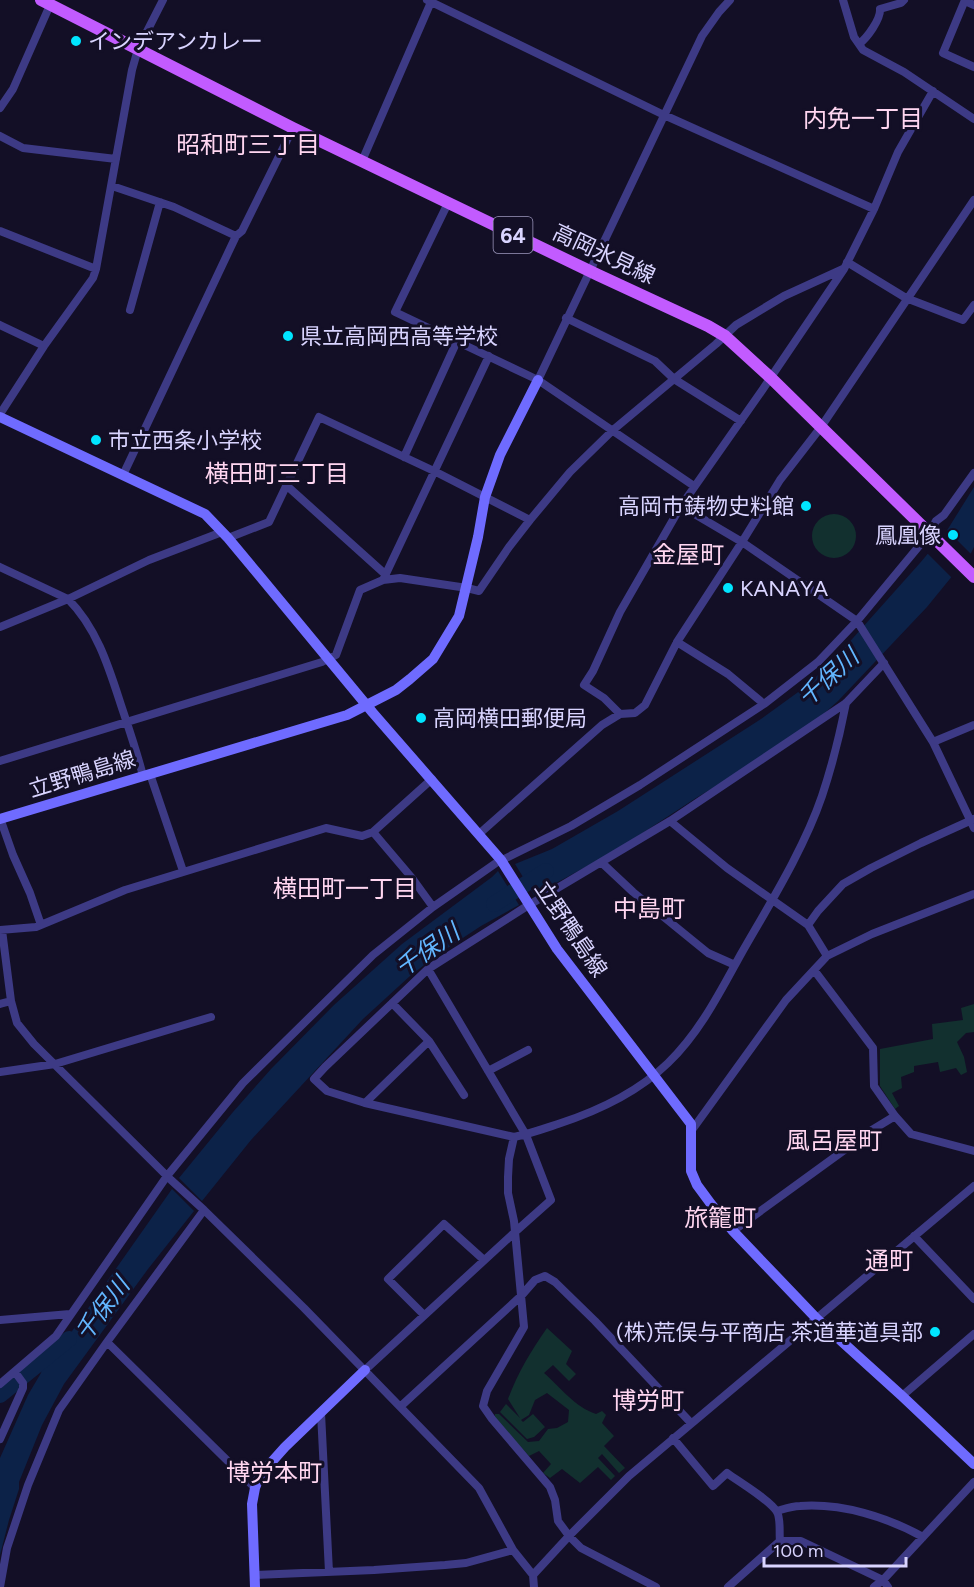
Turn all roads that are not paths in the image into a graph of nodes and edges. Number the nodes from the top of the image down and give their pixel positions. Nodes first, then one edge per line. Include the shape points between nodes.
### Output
1 (163, 0) edge
2 (730, 0) edge
3 (843, 0) edge
4 (904, 0) edge
5 (429, 1) edge
6 (965, 1) edge
7 (45, 2) edge
8 (878, 4) edge
9 (974, 5) edge
10 (859, 44) junction
11 (138, 49) junction
12 (974, 67) edge
13 (933, 91) junction
14 (0, 108) edge
15 (664, 115) junction
16 (974, 119) edge
17 (293, 128) junction
18 (0, 136) edge
19 (116, 159) junction
20 (362, 161) junction
21 (112, 186) junction
22 (974, 200) edge
23 (160, 202) junction
24 (448, 203) junction
25 (874, 209) junction
26 (0, 231) edge
27 (236, 236) junction
28 (846, 265) junction
29 (96, 269) junction
30 (589, 271) junction
31 (906, 298) junction
32 (974, 305) edge
33 (130, 310) dead end
34 (566, 318) junction
35 (0, 325) edge
36 (725, 336) junction
37 (458, 341) junction
38 (44, 346) junction
39 (489, 356) junction
40 (771, 378) junction
41 (674, 379) junction
42 (538, 380) junction
43 (0, 416) edge
44 (741, 421) junction
45 (820, 427) junction
46 (613, 430) junction
47 (404, 457) junction
48 (434, 471) junction
49 (974, 473) edge
50 (123, 474) junction
51 (286, 485) junction
52 (694, 486) junction
53 (485, 497) junction
54 (681, 506) junction
55 (530, 520) junction
56 (225, 535) junction
57 (932, 537) junction
58 (742, 542) junction
59 (0, 567) edge
60 (971, 571) edge
61 (384, 577) junction
62 (467, 588) junction
63 (68, 600) junction
64 (858, 623) junction
65 (0, 627) edge
66 (677, 642) junction
67 (329, 659) junction
68 (883, 661) junction
69 (846, 703) junction
70 (764, 704) junction
71 (367, 705) junction
72 (620, 714) junction
73 (127, 721) junction
74 (974, 724) edge
75 (933, 742) junction
76 (0, 761) edge
77 (146, 775) junction
78 (432, 779) junction
79 (0, 819) edge
80 (670, 821) junction
81 (973, 822) edge
82 (373, 832) junction
83 (479, 834) junction
84 (502, 862) junction
85 (601, 862) junction
86 (183, 871) junction
87 (974, 894) edge
88 (772, 900) junction
89 (529, 903) junction
90 (433, 907) junction
91 (41, 924) junction
92 (808, 925) junction
93 (1, 930) edge
94 (827, 956) junction
95 (735, 965) junction
96 (428, 969) junction
97 (814, 970) junction
98 (12, 1001) junction
99 (392, 1003) junction
100 (0, 1004) edge
101 (211, 1017) dead end
102 (429, 1041) junction
103 (528, 1050) dead end
104 (55, 1064) junction
105 (488, 1071) junction
106 (0, 1072) edge
107 (654, 1076) junction
108 (464, 1095) dead end
109 (365, 1103) junction
110 (895, 1116) junction
111 (692, 1130) junction
112 (526, 1135) junction
113 (514, 1137) junction
114 (974, 1151) edge
115 (169, 1178) junction
116 (974, 1186) edge
117 (202, 1209) junction
118 (734, 1231) junction
119 (515, 1232) junction
120 (914, 1236) junction
121 (484, 1260) junction
122 (521, 1296) junction
123 (974, 1299) edge
124 (70, 1314) junction
125 (424, 1315) junction
126 (817, 1319) junction
127 (0, 1320) edge
128 (974, 1334) edge
129 (107, 1342) junction
130 (365, 1370) junction
131 (16, 1373) junction
132 (0, 1384) edge
133 (902, 1396) junction
134 (401, 1407) junction
135 (321, 1413) junction
136 (691, 1423) junction
137 (673, 1438) junction
138 (0, 1439) edge
139 (974, 1464) edge
140 (974, 1482) edge
141 (255, 1488) junction
142 (777, 1511) junction
143 (569, 1536) junction
144 (923, 1536) junction
145 (780, 1541) junction
146 (513, 1550) junction
147 (329, 1572) junction
148 (255, 1575) junction
149 (533, 1575) junction
150 (644, 1584) edge
151 (731, 1584) edge
152 (885, 1584) edge
153 (0, 1587) edge
154 (255, 1587) edge
155 (534, 1587) edge
156 (656, 1587) edge
157 (743, 1587) edge
158 (874, 1587) edge

1 - 11 street
2 - 15 street via 702,36
3 - 10 street
4 - 8 street
5 - 15 street
5 - 20 street
6 - 9 street
6 - 12 street via 943,53
7 - 11 main road, 高岡氷見線 / 64
7 - 14 street via 13,88
8 - 10 street via 880,14 876,23
10 - 13 street
11 - 17 main road, 高岡氷見線 / 64
11 - 19 street
13 - 16 street
13 - 25 street via 898,152
15 - 25 street
15 - 30 street
17 - 20 main road, 高岡氷見線 / 64
17 - 27 street
18 - 19 street via 23,148
19 - 21 street
20 - 24 main road, 高岡氷見線 / 64
21 - 23 street
21 - 29 street
22 - 31 street
23 - 27 street
23 - 33 street
24 - 30 main road, 高岡氷見線 / 64
24 - 37 street via 395,312
25 - 28 street
26 - 29 street
27 - 50 street
28 - 31 street
28 - 36 street via 783,296
28 - 40 street
29 - 38 street
30 - 34 street
30 - 36 main road, 高岡氷見線 / 64
31 - 32 street via 963,320
31 - 45 street
34 - 41 street via 655,361
34 - 42 street
35 - 38 street
36 - 40 main road, 高岡氷見線 / 64
36 - 41 street
37 - 39 street
37 - 47 street
38 - 43 street
39 - 42 street
39 - 48 street
40 - 44 street
40 - 45 main road, 高岡氷見線 / 64
41 - 44 street
41 - 46 street
42 - 46 street
42 - 53 main road via 500,455
43 - 50 main road
44 - 52 street
45 - 57 main road, 高岡氷見線 / 64
45 - 58 street via 780,480
46 - 52 street
46 - 55 street via 570,472
47 - 48 street
47 - 51 street via 319,417
48 - 53 street
48 - 61 street
49 - 57 street via 936,521
50 - 56 main road via 204,514
51 - 56 street via 269,522
51 - 61 street
52 - 54 street
53 - 55 street
53 - 62 main road
54 - 58 street
54 - 72 street via 620,612 584,685
55 - 62 street via 479,591
56 - 63 street via 148,560
56 - 67 main road
57 - 60 main road, 64
57 - 64 street
58 - 64 street
58 - 66 street
59 - 63 street
61 - 62 street
61 - 67 street via 360,590 336,655
62 - 71 main road via 459,616 433,659 411,680
63 - 65 street
63 - 73 street via 97,639
64 - 68 street
64 - 70 street via 818,662
66 - 70 street via 728,674
66 - 72 street via 645,705 635,713
67 - 71 main road
67 - 73 street
68 - 69 street
68 - 75 street
69 - 80 street
69 - 88 street via 822,797
70 - 84 street via 640,785
71 - 77 main road, 立野鴨島線 via 346,715
71 - 78 main road, 立野鴨島線
72 - 83 street via 602,725
73 - 76 street
73 - 77 street
74 - 75 street
75 - 81 street
77 - 79 main road, 立野鴨島線
77 - 86 street
78 - 82 street
78 - 83 main road, 立野鴨島線
79 - 91 street
80 - 85 street
80 - 88 street
81 - 92 street via 843,884
82 - 86 street via 362,836 327,828
82 - 90 street
83 - 84 main road, 立野鴨島線
84 - 89 main road, 立野鴨島線
84 - 90 street
85 - 89 street
85 - 95 street via 708,952
86 - 91 street
87 - 94 street
88 - 92 street
88 - 95 street
89 - 96 street
89 - 107 main road, 立野鴨島線 via 557,949
90 - 115 street via 373,955 243,1083
91 - 93 street
92 - 94 street
93 - 98 street
94 - 97 street
95 - 107 street via 693,1035
96 - 99 street
96 - 105 street
97 - 110 street via 873,1048 874,1086
97 - 111 street via 786,1000
98 - 100 street
98 - 104 street via 17,1023
99 - 102 street
99 - 109 street via 314,1079 327,1091
101 - 104 street
102 - 108 street
102 - 109 street
103 - 105 street
104 - 106 street
104 - 115 street
105 - 112 street
107 - 111 main road, 立野鴨島線
107 - 112 street via 615,1102
109 - 113 street
110 - 114 street via 911,1134
110 - 118 street
111 - 118 main road via 691,1172
112 - 113 street
112 - 119 street via 550,1200
113 - 119 street via 508,1193
115 - 117 street
115 - 124 street
116 - 120 street
117 - 129 street
117 - 130 street
118 - 126 main road
119 - 121 street
119 - 122 street
120 - 123 street
120 - 126 street
121 - 125 street
121 - 125 street via 444,1224 388,1279
122 - 134 street
122 - 136 street via 535,1280 545,1276 555,1282
122 - 143 street via 524,1327 487,1391 483,1406 550,1487 558,1521
124 - 127 street
124 - 131 street via 56,1336
125 - 130 street
126 - 133 main road
126 - 136 street
128 - 133 street
129 - 141 street
129 - 153 street via 59,1410 28,1485 7,1548
130 - 134 street
130 - 135 main road
131 - 132 street
131 - 138 street via 23,1388
133 - 139 main road
134 - 146 street via 479,1488
135 - 141 main road via 272,1461
135 - 147 street
136 - 137 street
137 - 142 street via 713,1486 727,1473
137 - 143 street
140 - 144 street
141 - 148 main road
142 - 144 street via 798,1506 852,1510 894,1522
142 - 145 street
143 - 149 street
143 - 150 street via 581,1548
144 - 152 street
145 - 151 street
145 - 152 street via 801,1541
146 - 147 street via 466,1563
146 - 149 street
147 - 148 street
148 - 154 main road
149 - 155 street
150 - 156 street
151 - 157 street
152 - 158 street

